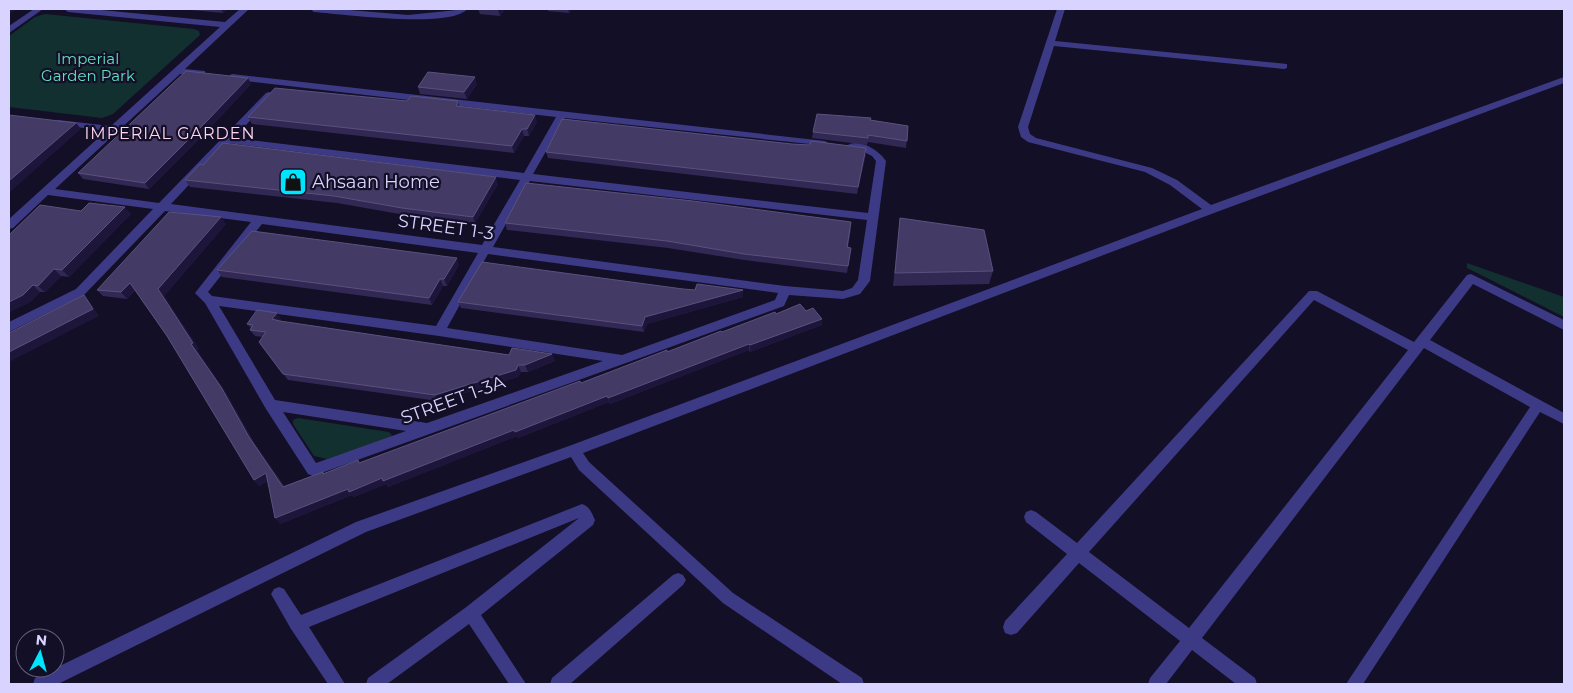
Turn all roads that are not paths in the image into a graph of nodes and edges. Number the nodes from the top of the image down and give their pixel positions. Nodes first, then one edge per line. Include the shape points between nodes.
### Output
1 (38, 9) edge
2 (68, 9) edge
3 (245, 9) edge
4 (314, 9) edge
5 (463, 9) edge
6 (1061, 9) edge
7 (226, 25) junction
8 (9, 30) edge
9 (1050, 43) junction
10 (1284, 66) dead end
11 (177, 71) junction
12 (1564, 80) edge
13 (281, 82) junction
14 (562, 115) junction
15 (47, 120) edge
16 (113, 129) junction
17 (226, 140) junction
18 (527, 178) junction
19 (46, 191) junction
20 (163, 206) junction
21 (1210, 210) junction
22 (873, 217) junction
23 (260, 219) junction
24 (9, 225) edge
25 (484, 250) junction
26 (785, 290) junction
27 (209, 300) junction
28 (1564, 325) edge
29 (9, 327) edge
30 (439, 331) junction
31 (1419, 345) junction
32 (623, 360) junction
33 (271, 405) junction
34 (1538, 405) junction
35 (1564, 419) edge
36 (426, 429) junction
37 (574, 450) junction
38 (1031, 517) dead end
39 (1078, 553) junction
40 (678, 580) dead end
41 (279, 594) dead end
42 (472, 614) junction
43 (297, 624) junction
44 (1011, 627) dead end
45 (1191, 640) junction
46 (41, 684) edge
47 (337, 684) edge
48 (374, 684) edge
49 (518, 684) edge
50 (558, 684) edge
51 (856, 684) edge
52 (1156, 684) edge
53 (1249, 684) edge
54 (1354, 684) edge

1 - 8 street
2 - 7 street
3 - 7 street
4 - 5 street via 408,18
6 - 9 street
7 - 11 street
9 - 10 street
9 - 21 street via 1023,127 1025,135 1032,140 1166,177
11 - 13 street
11 - 16 street
12 - 21 street
13 - 14 street
13 - 17 street
14 - 18 street
14 - 22 street via 866,149 878,154 881,160
15 - 16 street
16 - 19 street
17 - 18 street
17 - 20 street
18 - 22 street
18 - 25 street
19 - 20 street, STREET 1-3
19 - 24 street
20 - 23 street, STREET 1-3
20 - 29 street via 80,292
21 - 37 street
22 - 26 street, STREET 1-3 via 864,281 856,291 843,295
23 - 25 street, STREET 1-3
23 - 27 street via 206,286 202,293
25 - 26 street, STREET 1-3
25 - 30 street
26 - 32 street, STREET 1-3A via 780,302
27 - 30 street
27 - 33 street, STREET 1-3A
28 - 31 street via 1471,278
30 - 32 street
31 - 34 street
31 - 39 street via 1313,294
31 - 45 street
32 - 36 street, STREET 1-3A
33 - 36 street
33 - 36 street, STREET 1-3A via 313,470
34 - 35 street
34 - 54 street
37 - 46 street via 361,527
37 - 51 street via 584,466 728,598
38 - 39 street
39 - 44 street
39 - 45 street
40 - 50 street
41 - 43 street
42 - 43 street via 588,520 582,510
42 - 48 street
42 - 49 street
43 - 47 street
45 - 52 street
45 - 53 street

